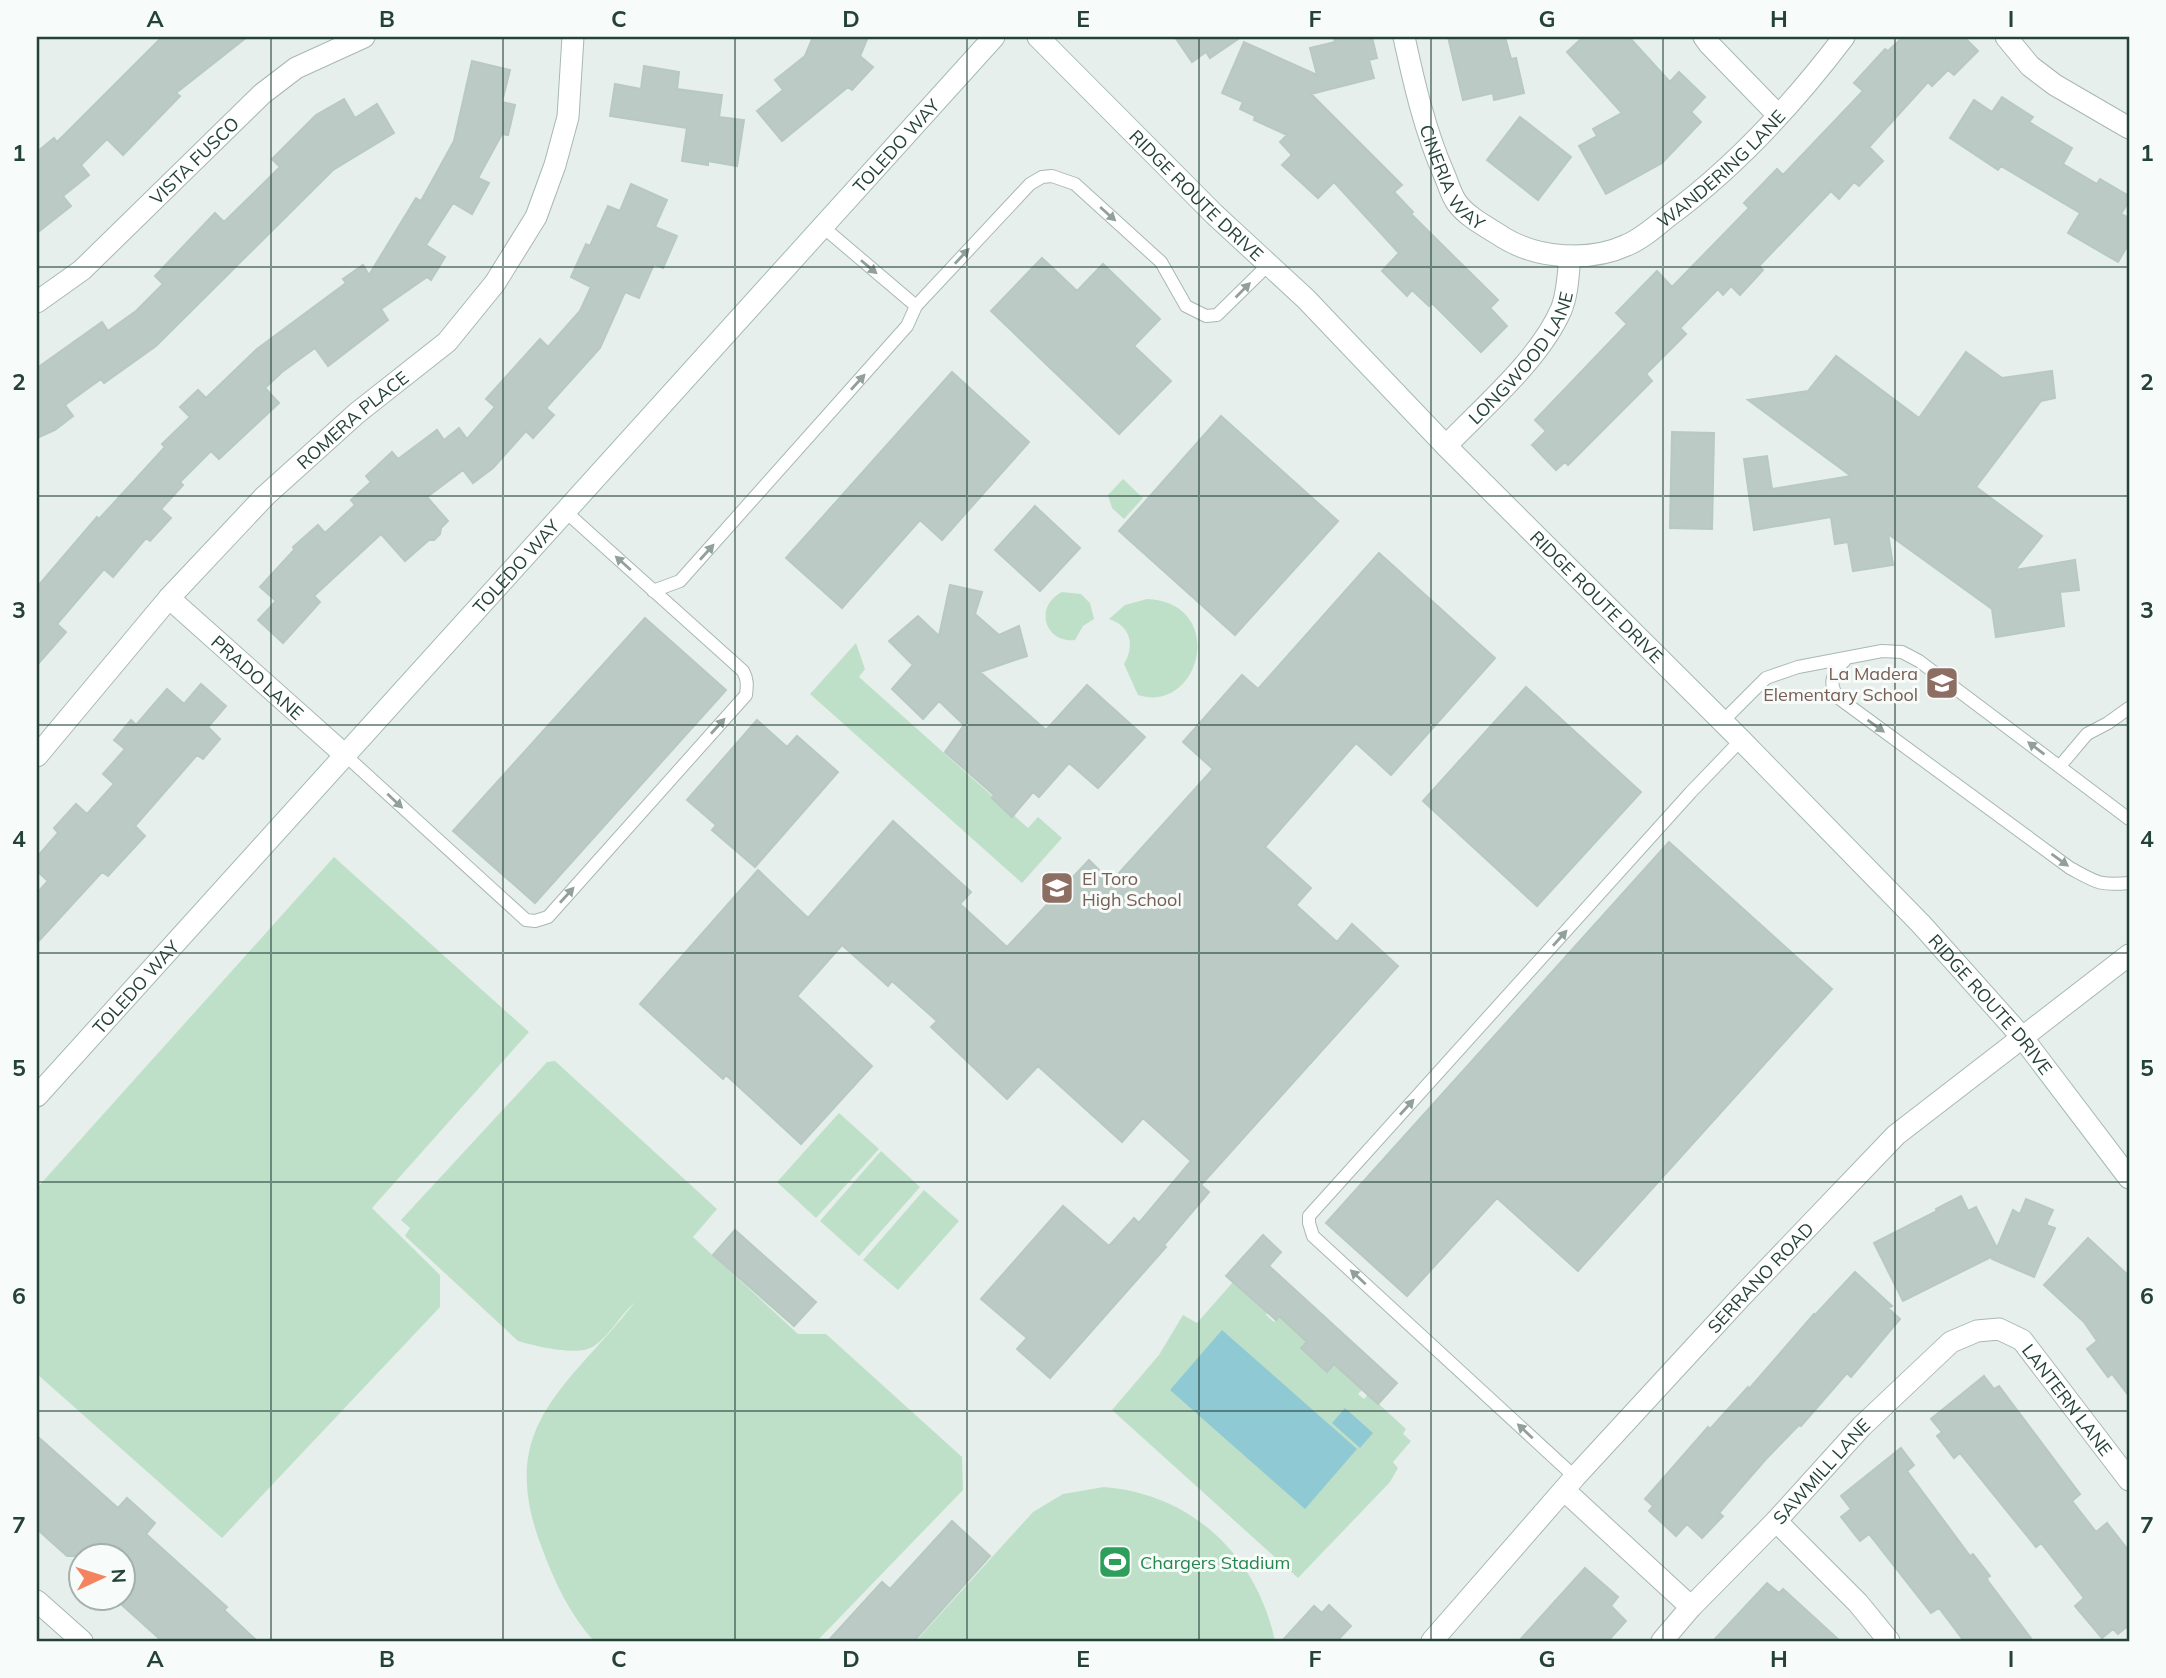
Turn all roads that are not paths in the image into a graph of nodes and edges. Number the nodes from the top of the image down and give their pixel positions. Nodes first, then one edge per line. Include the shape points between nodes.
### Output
1 (364, 37) edge
2 (573, 37) edge
3 (994, 37) edge
4 (1038, 37) edge
5 (1404, 37) edge
6 (1704, 37) edge
7 (1844, 37) edge
8 (2006, 37) edge
9 (331, 43) edge
10 (1779, 115) junction
11 (2129, 128) edge
12 (823, 227) junction
13 (1570, 256) junction
14 (1268, 265) junction
15 (37, 302) edge
16 (916, 306) junction
17 (1446, 446) junction
18 (566, 512) junction
19 (653, 591) junction
20 (169, 598) junction
21 (1846, 659) junction
22 (2129, 708) edge
23 (1722, 722) junction
24 (1741, 740) junction
25 (345, 755) junction
26 (37, 756) edge
27 (2060, 766) junction
28 (2129, 819) edge
29 (2129, 883) edge
30 (2129, 955) edge
31 (2022, 1037) junction
32 (37, 1096) edge
33 (2129, 1178) edge
34 (1999, 1329) joint
35 (2129, 1479) edge
36 (1570, 1484) junction
37 (1776, 1521) junction
38 (37, 1601) edge
39 (1691, 1607) junction
40 (82, 1641) edge
41 (1432, 1641) edge
42 (1662, 1641) edge
43 (1889, 1641) edge

1 - 9 street, VISTA FUSCO
2 - 20 street, ROMERA PLACE via 568,117 555,165 536,217 495,284 447,342 357,413 265,496
3 - 12 street, TOLEDO WAY
4 - 14 street, RIDGE ROUTE DRIVE
5 - 13 street, CINERIA WAY via 1437,159 1457,203 1510,241 1531,250
6 - 10 street
7 - 10 street, WANDERING LANE
8 - 11 street via 2030,66 2055,85
9 - 15 street, VISTA FUSCO via 262,93 82,270
10 - 13 street, WANDERING LANE via 1693,199 1647,233 1625,246
12 -> 16 lane
12 - 18 street, TOLEDO WAY
13 - 17 street, LONGWOOD LANE via 1567,291 1551,328 1521,368
16 -> 14 lane via 1030,184 1042,177 1075,184 1161,262 1186,306 1200,314 1217,314
14 - 17 street, RIDGE ROUTE DRIVE
19 -> 16 lane via 680,581 908,326
17 - 23 street, RIDGE ROUTE DRIVE
19 -> 18 lane
18 - 25 street, TOLEDO WAY
25 -> 19 lane via 526,920 541,920 746,695 743,671
20 - 25 street, PRADO LANE
20 - 26 street, ROMERA PLACE
21 - 23 lane via 1766,678
27 -> 21 lane via 1902,652
21 -> 29 lane via 1833,673 1831,683 1840,699 2070,867 2105,885
22 - 27 lane via 2087,734
23 - 24 street, RIDGE ROUTE DRIVE
24 - 31 street, RIDGE ROUTE DRIVE via 1921,924
36 -> 24 lane via 1313,1236 1309,1216
25 - 32 street, TOLEDO WAY
27 - 28 lane
30 - 31 street, SERRANO ROAD
31 - 33 street, RIDGE ROUTE DRIVE
31 - 36 street, SERRANO ROAD via 1896,1135
34 - 35 street, LANTERN LANE via 2022,1340
34 - 37 street, SAWMILL LANE via 1977,1331 1951,1342 1862,1426
36 - 39 street
36 - 41 street, SERRANO ROAD
37 - 39 street, SAWMILL LANE
37 - 43 street
38 - 40 street
39 - 42 street, SAWMILL LANE

